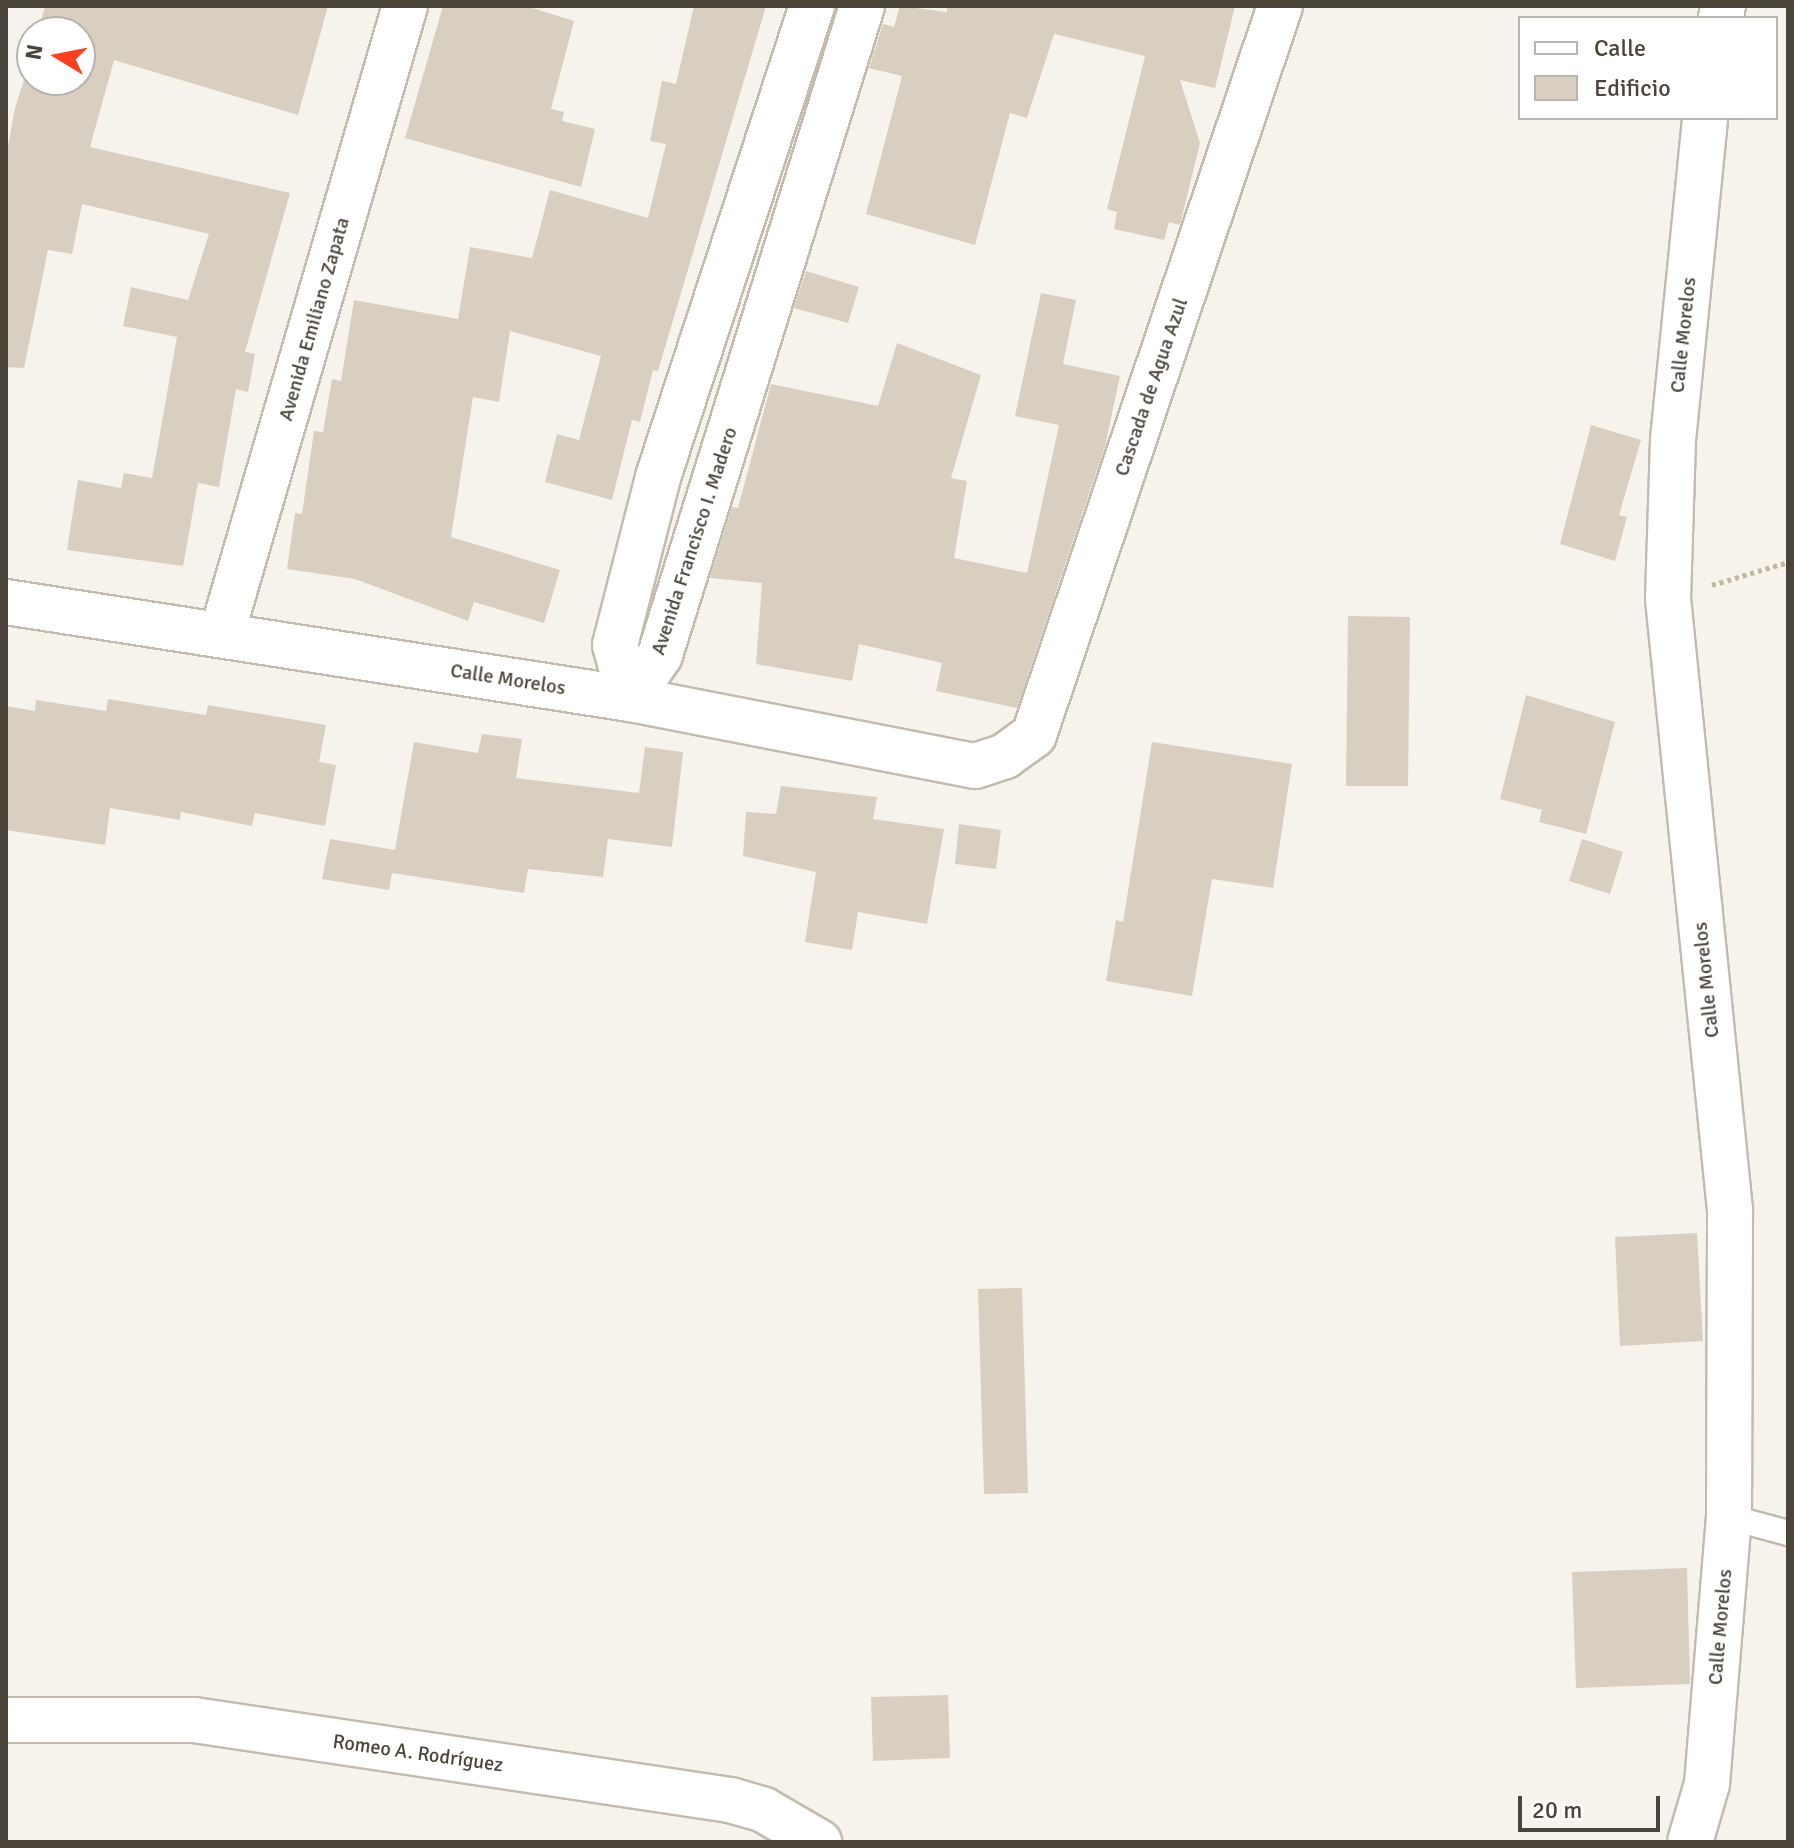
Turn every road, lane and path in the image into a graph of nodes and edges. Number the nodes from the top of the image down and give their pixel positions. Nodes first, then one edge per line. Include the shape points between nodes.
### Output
1 (405, 6) edge
2 (812, 6) edge
3 (862, 6) edge
4 (1280, 6) edge
5 (1705, 120) edge
6 (1788, 562) edge
7 (1668, 599) junction
8 (6, 602) edge
9 (222, 633) junction
10 (630, 699) junction
11 (1005, 756) joint
12 (1729, 1517) junction
13 (1788, 1533) edge
14 (6, 1720) edge
15 (819, 1842) edge
16 (1690, 1842) edge

1 - 9 street, Avenida Emiliano Zapata
2 - 10 street, Avenida Francisco I. Madero via 659,474 615,645
3 - 10 street, Avenida Francisco I. Madero via 660,655
4 - 11 street, Cascada de Agua Azul via 1034,735
5 - 7 street, Calle Morelos via 1673,440
6 - 7 path
7 - 12 street, Calle Morelos via 1730,1210
8 - 9 street, Calle Morelos
9 - 10 street, Calle Morelos
10 - 11 street, Calle Morelos via 975,766
12 - 13 lane
12 - 16 street, Calle Morelos via 1707,1784
14 - 15 street, Romeo A. Rodríguez via 194,1720 714,1797 764,1810

